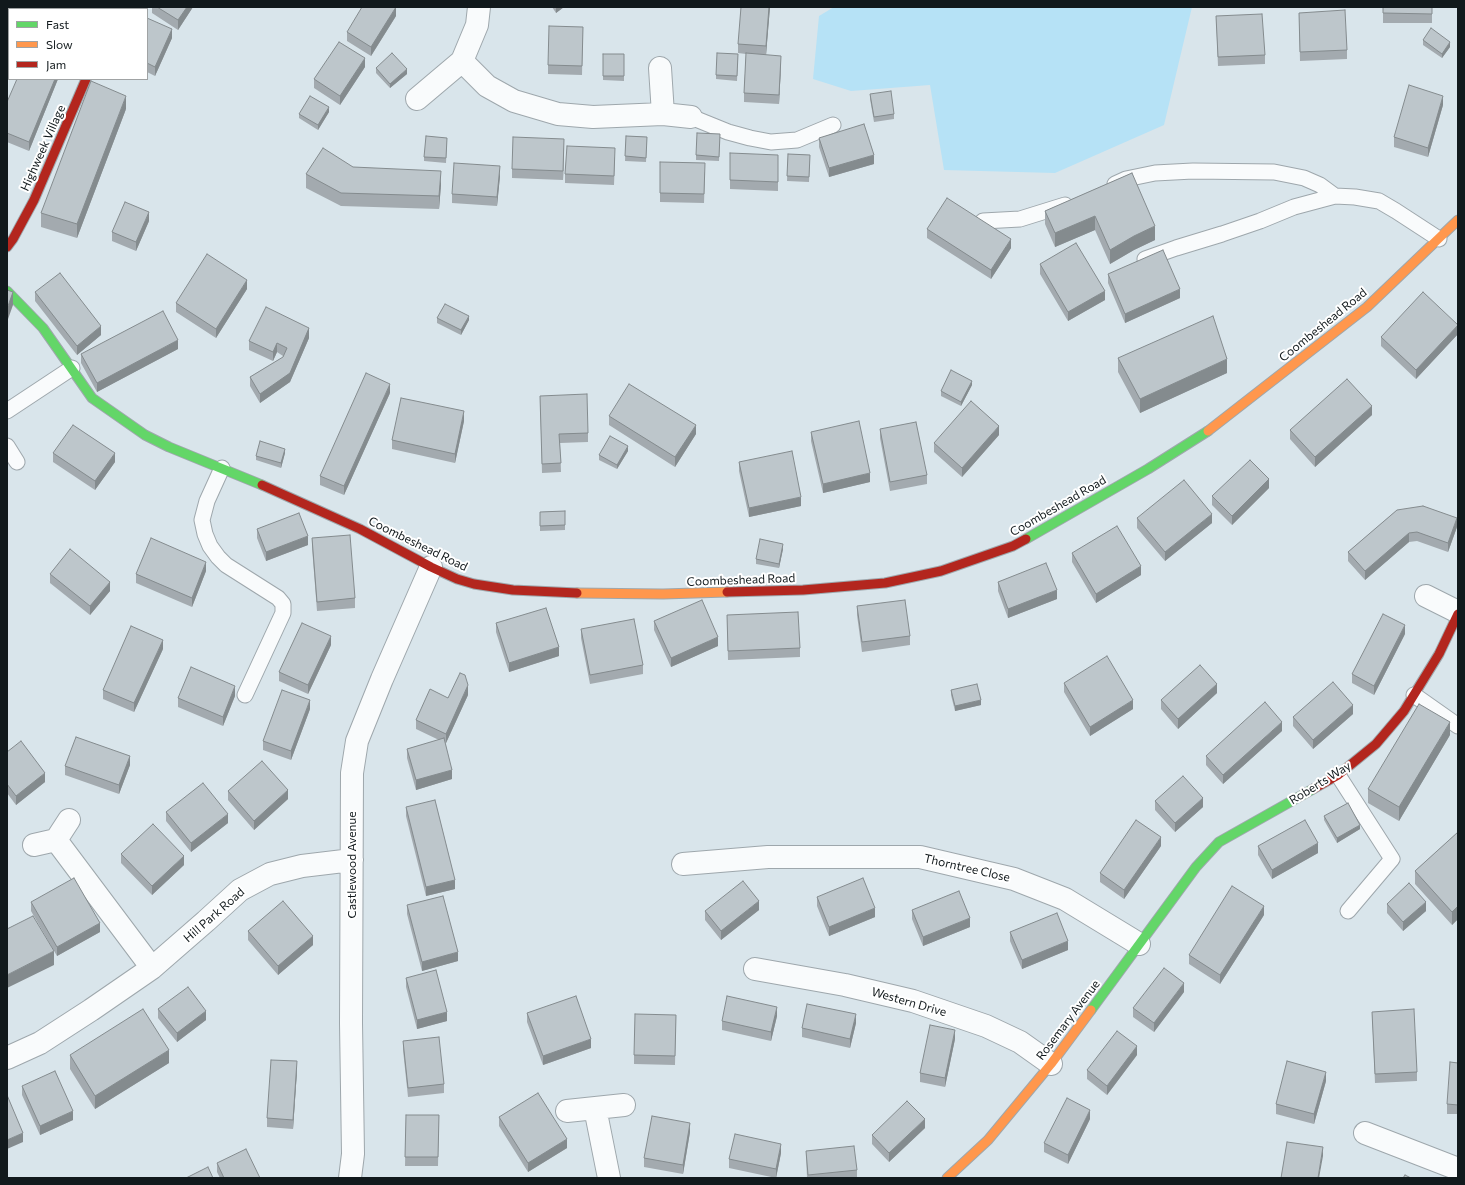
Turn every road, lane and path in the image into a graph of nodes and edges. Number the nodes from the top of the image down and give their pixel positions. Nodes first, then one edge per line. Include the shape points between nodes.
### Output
1 (479, 7) edge
2 (462, 61) junction
3 (660, 68) dead end
4 (86, 80) edge
5 (417, 99) dead end
6 (663, 114) junction
7 (691, 116) joint
8 (833, 125) dead end
9 (1104, 188) edge
10 (1335, 196) junction
11 (1077, 200) edge
12 (1458, 220) edge
13 (983, 221) edge
14 (1439, 239) junction
15 (7, 247) edge
16 (1129, 265) edge
17 (7, 291) edge
18 (72, 368) junction
19 (7, 411) edge
20 (7, 446) edge
21 (17, 462) dead end
22 (222, 468) junction
23 (431, 567) junction
24 (1426, 596) dead end
25 (1458, 613) edge
26 (246, 695) dead end
27 (1414, 695) junction
28 (1458, 726) edge
29 (1338, 775) junction
30 (69, 820) dead end
31 (56, 840) junction
32 (34, 845) dead end
33 (352, 860) junction
34 (683, 864) dead end
35 (1196, 867) joint
36 (1348, 911) dead end
37 (1139, 944) junction
38 (152, 968) junction
39 (754, 970) dead end
40 (7, 1058) edge
41 (1051, 1064) junction
42 (624, 1105) dead end
43 (595, 1108) junction
44 (567, 1111) dead end
45 (1364, 1133) dead end
46 (1458, 1169) edge
47 (350, 1178) edge
48 (609, 1178) edge
49 (947, 1178) edge

1 - 2 street via 477,25
2 - 5 street
2 - 6 street via 488,86 514,101 558,114 593,117
3 - 6 street
4 - 15 street, Highweek Village via 34,200
6 - 7 street
7 - 8 lane via 728,132 771,142 797,140
9 - 10 lane via 1126,179 1155,173 1274,172 1304,178
10 - 14 lane via 1379,201
10 - 16 lane via 1294,207
11 - 13 lane via 1020,219
12 - 14 street, Coombeshead Road
14 - 23 street, Coombeshead Road via 1367,306 1211,429 1148,469 1013,546 941,571 885,583 803,590 663,594 513,590 474,584
17 - 18 street, Coombeshead Road via 43,328
18 - 19 lane
18 - 22 street, Coombeshead Road via 92,398 145,435
20 - 21 lane
22 - 23 street, Coombeshead Road via 360,529
22 - 26 lane via 207,501 202,520 210,546 226,564 278,598 283,604 283,613
23 - 33 street, Castlewood Avenue via 357,741 352,773
24 - 25 street, Roberts Way
25 - 27 street, Roberts Way via 1439,654
27 - 28 lane
27 - 29 street, Roberts Way via 1376,744
29 - 35 street, Roberts Way via 1219,842
29 - 36 lane via 1392,859
30 - 31 street
31 - 32 street
31 - 38 street
33 - 38 street, Hill Park Road via 302,866 270,874 240,890
33 - 47 street, Castlewood Avenue via 353,1154
34 - 37 street, Thorntree Close via 768,857 920,857 1014,879 1065,899
35 - 37 street, Rosemary Avenue
37 - 41 street, Rosemary Avenue
38 - 40 street, Hill Park Road via 40,1043
39 - 41 street, Western Drive via 845,985 913,1001 986,1026 1020,1042
41 - 49 street, Rosemary Avenue via 988,1140
42 - 43 street
43 - 44 street
43 - 48 street
45 - 46 street

